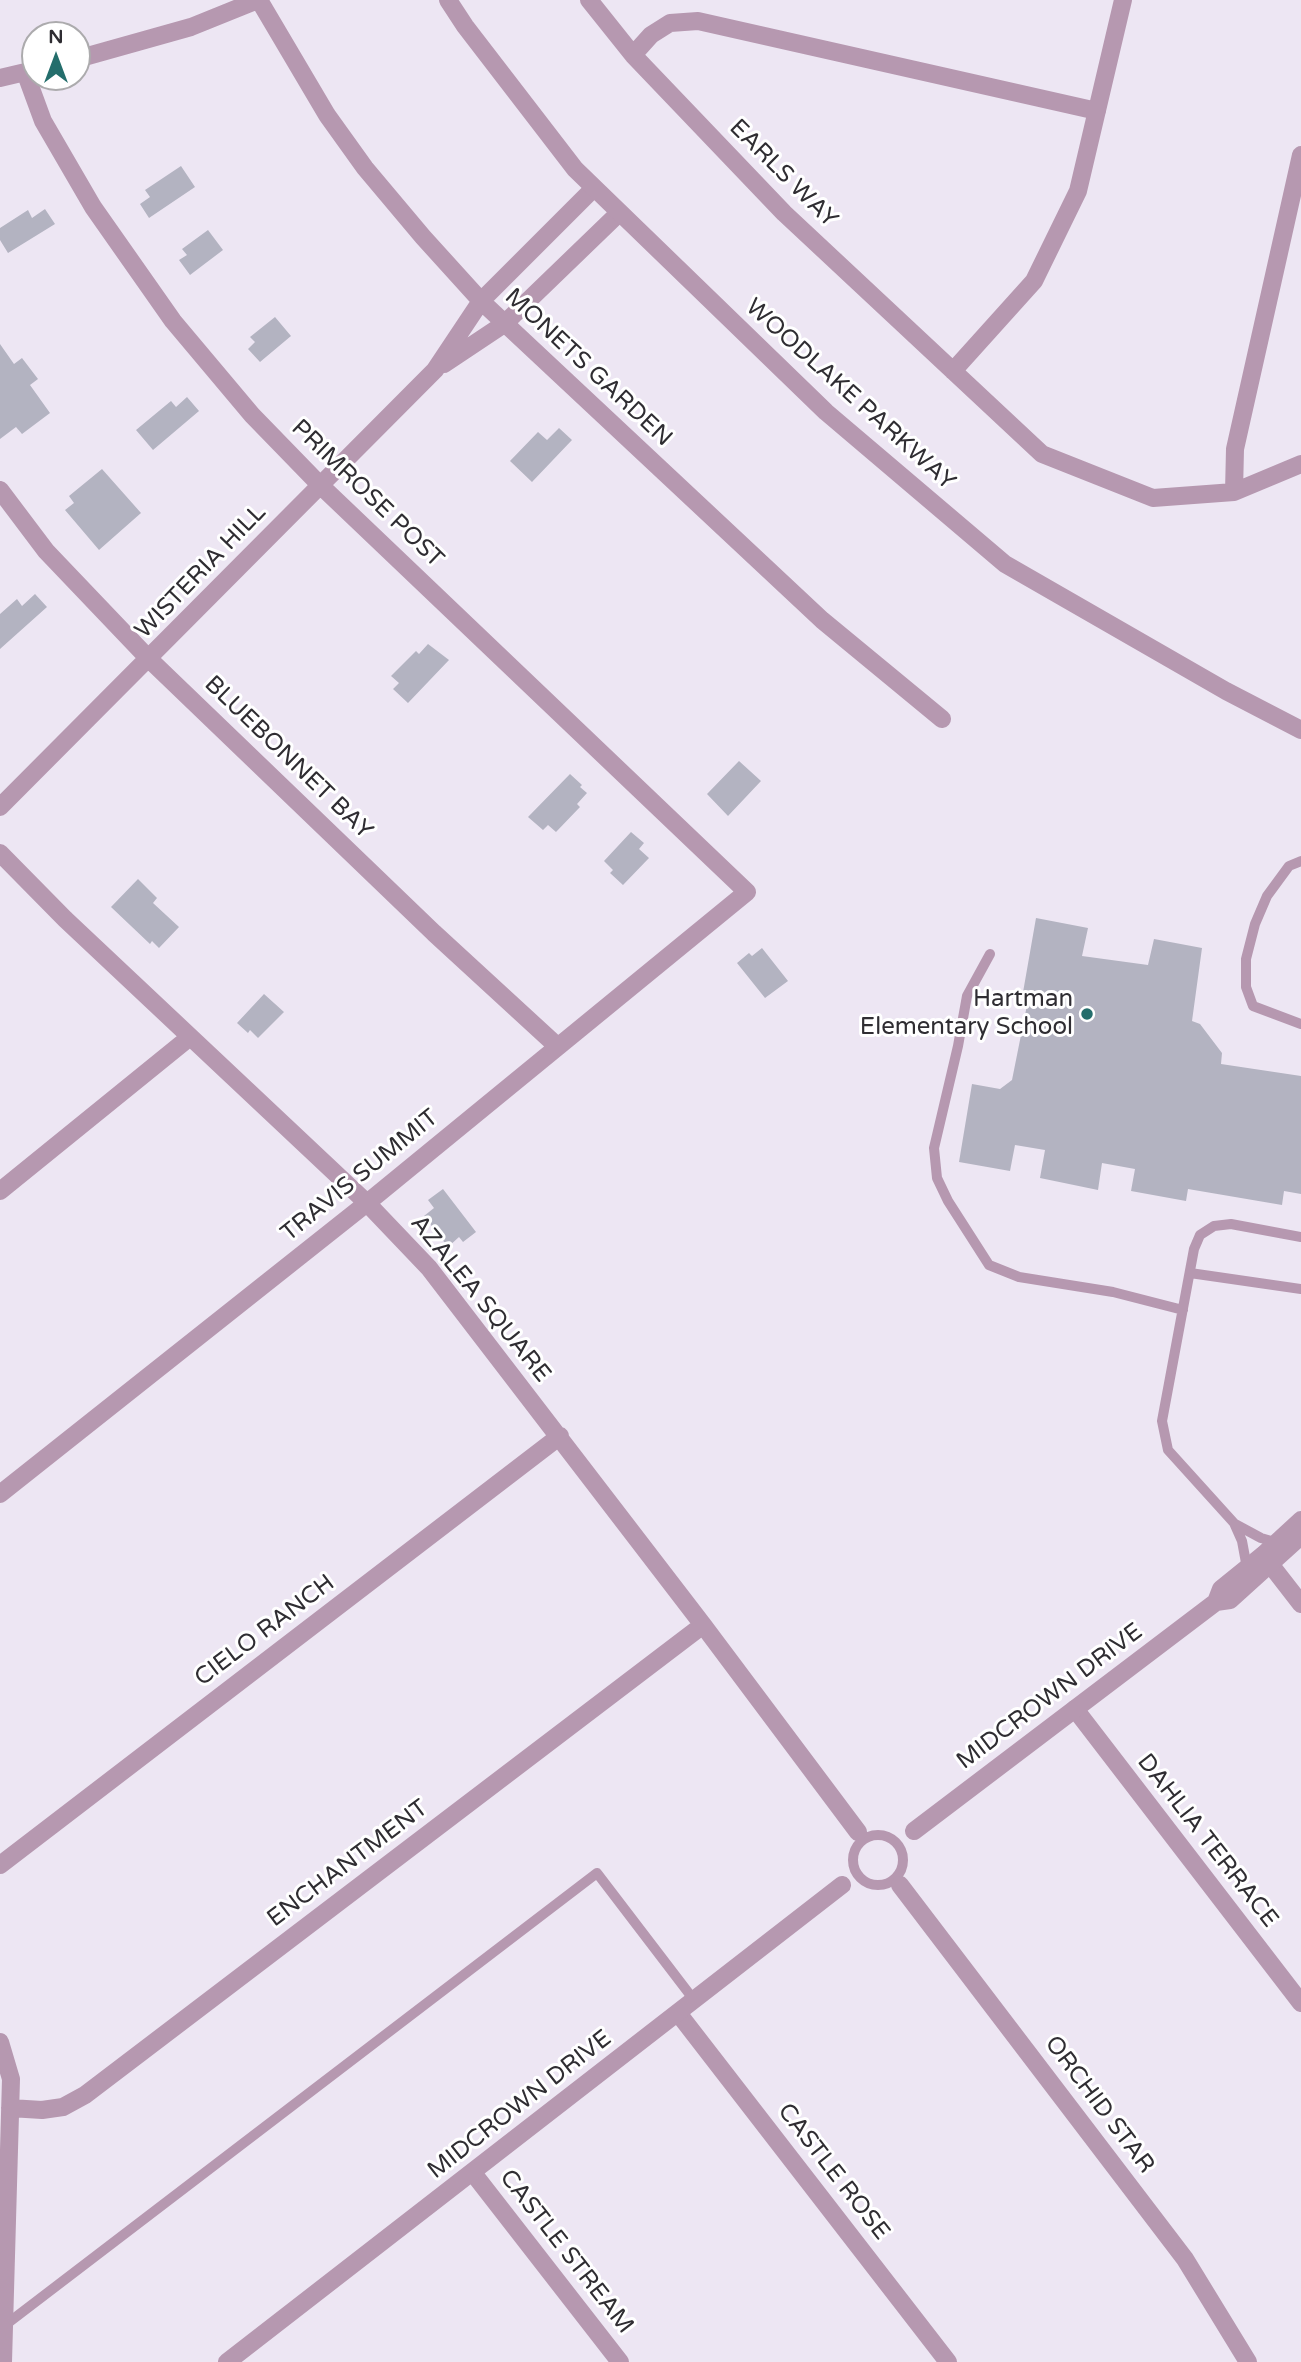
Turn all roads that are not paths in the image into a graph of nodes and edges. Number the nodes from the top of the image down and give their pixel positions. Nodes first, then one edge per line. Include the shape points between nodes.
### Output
1 (259, 0) edge
2 (448, 0) edge
3 (589, 0) edge
4 (1123, 0) edge
5 (91, 55) edge
6 (633, 55) junction
7 (21, 73) edge
8 (0, 78) edge
9 (35, 91) edge
10 (1097, 111) junction
11 (1301, 155) edge
12 (593, 189) junction
13 (619, 213) junction
14 (481, 301) junction
15 (504, 324) junction
16 (435, 370) junction
17 (953, 371) junction
18 (1301, 464) edge
19 (320, 485) junction
20 (0, 490) edge
21 (1234, 492) junction
22 (149, 659) junction
23 (942, 719) dead end
24 (1301, 730) edge
25 (0, 807) edge
26 (0, 853) edge
27 (1301, 861) edge
28 (747, 892) joint
29 (990, 954) dead end
30 (1301, 1024) edge
31 (190, 1037) junction
32 (557, 1046) junction
33 (0, 1191) edge
34 (367, 1203) junction
35 (1301, 1237) edge
36 (1190, 1273) junction
37 (1301, 1289) edge
38 (1183, 1310) junction
39 (560, 1436) junction
40 (0, 1494) edge
41 (1301, 1520) edge
42 (1234, 1523) junction
43 (1290, 1541) edge
44 (1267, 1560) junction
45 (1247, 1568) junction
46 (1216, 1602) junction
47 (1301, 1604) edge
48 (703, 1625) junction
49 (1075, 1709) junction
50 (914, 1832) junction
51 (862, 1837) junction
52 (893, 1839) junction
53 (902, 1851) junction
54 (0, 1865) edge
55 (854, 1868) junction
56 (863, 1880) junction
57 (896, 1880) junction
58 (842, 1885) junction
59 (694, 2000) junction
60 (1301, 2003) edge
61 (678, 2013) junction
62 (0, 2042) edge
63 (10, 2108) junction
64 (473, 2173) junction
65 (4, 2326) junction
66 (3, 2362) edge
67 (227, 2362) edge
68 (620, 2362) edge
69 (948, 2362) edge
70 (1248, 2362) edge

1 - 5 street via 191,27
1 - 14 street, MONETS GARDEN via 342,136
2 - 12 street, WOODLAKE PARKWAY
3 - 6 street, EARLS WAY
4 - 10 street
6 - 10 street via 670,23 698,21
6 - 17 street, EARLS WAY via 784,213
7 - 8 street
9 - 19 street, PRIMROSE POST via 43,121 93,207 173,321 252,415
10 - 17 street via 1078,191 1034,281
11 - 21 street via 1235,449
12 - 13 street, WOODLAKE PARKWAY
12 - 14 street, WISTERIA HILL
13 - 15 street, WISTERIA HILL
13 - 24 street, WOODLAKE PARKWAY via 826,412 1005,564
14 - 15 street, MONETS GARDEN
14 - 16 street, WISTERIA HILL
15 - 16 street, WISTERIA HILL
15 - 23 street, MONETS GARDEN via 822,620
16 - 19 street, WISTERIA HILL
17 - 21 street, EARLS WAY via 1042,454 1153,498
18 - 21 street, EARLS WAY
19 - 22 street, WISTERIA HILL
19 - 28 street, PRIMROSE POST
20 - 22 street, BLUEBONNET BAY via 46,551
22 - 25 street, WISTERIA HILL
22 - 32 street, BLUEBONNET BAY
26 - 31 street, AZALEA SQUARE
27 - 30 lane via 1289,866 1266,895 1246,959 1246,987 1253,1006
28 - 32 street, TRAVIS SUMMIT
29 - 38 lane via 967,996 934,1148 937,1178 948,1201 989,1265 1019,1277
31 - 33 street
31 - 34 street, AZALEA SQUARE
32 - 34 street, TRAVIS SUMMIT
34 - 39 street, AZALEA SQUARE via 429,1268
34 - 40 street, TRAVIS SUMMIT
35 - 36 lane via 1231,1224 1214,1226 1200,1235
36 - 37 lane
36 - 38 lane
38 - 42 lane via 1161,1421 1168,1450
39 - 48 street, AZALEA SQUARE
39 - 54 street, CIELO RANCH
41 - 43 street, MIDCROWN DRIVE
42 - 43 lane via 1261,1538
42 - 45 lane
43 - 44 street, MIDCROWN DRIVE
44 - 45 street, MIDCROWN DRIVE
44 - 46 street, MIDCROWN DRIVE via 1230,1600
44 - 47 street
45 - 46 street, MIDCROWN DRIVE via 1221,1589
46 - 49 street, MIDCROWN DRIVE
48 - 51 street, AZALEA SQUARE
48 - 63 street, ENCHANTMENT via 85,2095 64,2107
49 - 50 street, MIDCROWN DRIVE
49 - 60 street, DAHLIA TERRACE
50 - 52 lane
50 - 53 lane
51 - 52 lane via 878,1834
51 - 55 lane via 852,1860
52 - 53 lane
53 - 57 lane
55 - 56 lane
55 - 58 lane
56 - 57 lane via 880,1885
56 - 58 lane
57 - 70 street, ORCHID STAR via 1185,2259
58 - 59 street, MIDCROWN DRIVE
59 - 61 street, MIDCROWN DRIVE
59 - 65 lane via 597,1873
61 - 64 street, MIDCROWN DRIVE
61 - 69 street, CASTLE ROSE
62 - 63 street via 11,2079
63 - 65 street
64 - 67 street, MIDCROWN DRIVE
64 - 68 street, CASTLE STREAM
65 - 66 street

